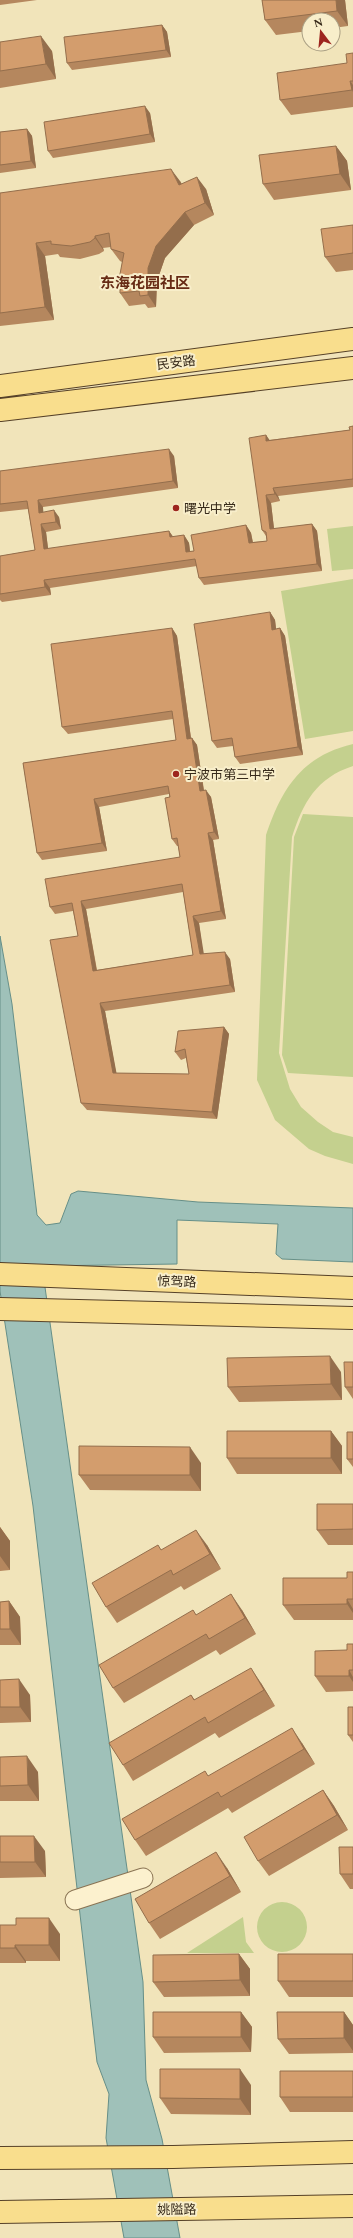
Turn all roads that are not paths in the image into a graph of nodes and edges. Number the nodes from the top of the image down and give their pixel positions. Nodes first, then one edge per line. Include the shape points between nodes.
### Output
1 (353, 339) edge
2 (353, 368) edge
3 (0, 386) edge
4 (0, 410) edge
5 (0, 1274) edge
6 (353, 1288) edge
7 (0, 1309) edge
8 (353, 1318) edge
9 (143, 1878) dead end
10 (75, 1900) dead end
11 (353, 2152) edge
12 (0, 2158) edge
13 (353, 2206) edge
14 (0, 2212) edge

1 - 3 main road, 民安路
2 - 4 main road, 民安路
5 - 6 main road, 惊驾路
7 - 8 main road
9 - 10 street
11 - 12 main road
13 - 14 main road, 姚隘路

